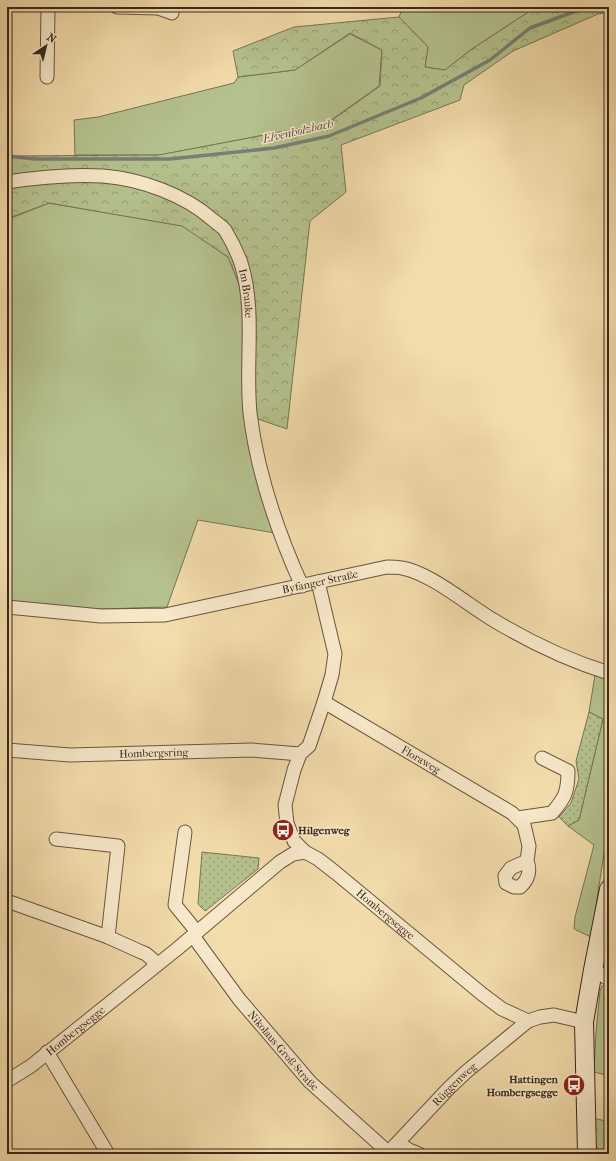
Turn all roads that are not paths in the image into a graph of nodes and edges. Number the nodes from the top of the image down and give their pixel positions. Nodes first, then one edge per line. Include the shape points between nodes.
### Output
1 (48, 7) edge
2 (117, 7) edge
3 (172, 14) dead end
4 (47, 77) dead end
5 (7, 182) edge
6 (318, 582) junction
7 (302, 586) junction
8 (7, 607) edge
9 (609, 673) edge
10 (324, 702) junction
11 (7, 750) edge
12 (300, 754) junction
13 (542, 758) dead end
14 (518, 818) junction
15 (185, 832) dead end
16 (56, 839) dead end
17 (305, 852) junction
18 (526, 862) dead end
19 (609, 889) edge
20 (7, 901) edge
21 (195, 934) junction
22 (108, 937) junction
23 (154, 966) junction
24 (593, 970) junction
25 (609, 979) edge
26 (528, 1021) junction
27 (584, 1022) junction
28 (48, 1052) junction
29 (7, 1082) edge
30 (391, 1150) edge
31 (108, 1154) edge
32 (419, 1154) edge
33 (587, 1154) edge

1 - 4 street
2 - 3 street via 158,8
5 - 7 street, Im Brauke via 43,176 104,176 149,185 194,206 224,229 241,262 245,281 252,429 278,529
6 - 7 street, Byfanger Straße
6 - 9 street, Byfanger Straße via 387,567 402,568 422,575 525,638
6 - 10 street via 335,654
7 - 8 street, Byfanger Straße via 165,615 101,616
10 - 12 street via 308,746
10 - 14 street, Floraweg
11 - 12 street, Hombergsring via 70,755 252,750
12 - 17 street via 285,805 285,815 294,841
13 - 14 street via 568,771 568,785 563,800 552,814
14 - 18 street, Floraweg via 524,825 529,846
15 - 21 street via 175,905
16 - 22 street via 118,846
17 - 21 street, Hombergsegge via 293,854 280,862
17 - 26 street, Hombergsegge via 336,873 502,1009
19 - 24 main road
20 - 22 street
21 - 23 street, Hombergsegge
21 - 30 street, Nikolaus-Groß-Straße via 238,999 310,1082
22 - 23 street via 146,954 153,960
23 - 28 street, Hombergsegge
24 - 25 street
24 - 27 main road
26 - 27 street via 554,1015
26 - 30 street, Rüggenweg via 454,1083
27 - 33 main road
28 - 29 street, Hombergsegge
28 - 31 street
30 - 32 street, Nikolaus-Groß-Straße via 409,1150

